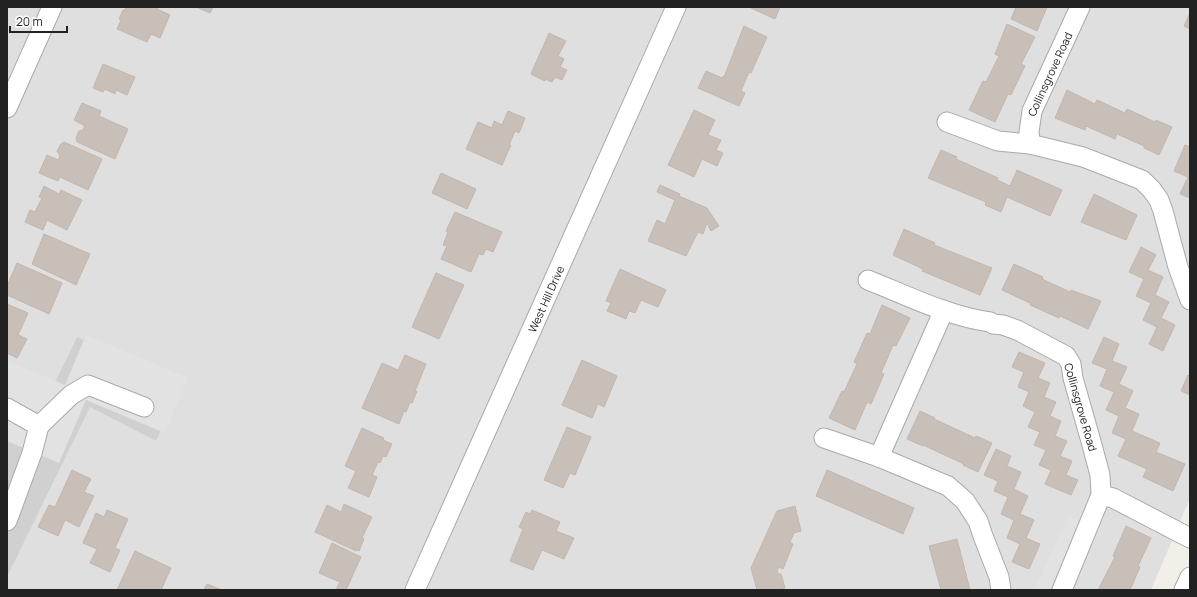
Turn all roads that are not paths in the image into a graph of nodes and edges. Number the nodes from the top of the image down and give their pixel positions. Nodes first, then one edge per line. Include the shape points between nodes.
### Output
1 (52, 7) edge
2 (676, 7) edge
3 (1080, 7) edge
4 (7, 108) edge
5 (947, 122) dead end
6 (1030, 144) junction
7 (868, 280) dead end
8 (1190, 300) edge
9 (944, 310) junction
10 (144, 407) dead end
11 (7, 408) edge
12 (39, 426) junction
13 (824, 438) dead end
14 (879, 457) junction
15 (1101, 495) junction
16 (7, 521) edge
17 (1190, 538) edge
18 (1190, 577) edge
19 (415, 590) edge
20 (1001, 590) edge
21 (1062, 590) edge
22 (1184, 590) edge

1 - 4 street
2 - 19 street, West Hill Drive
3 - 6 street, Collinsgrove Road via 1032,111
5 - 6 street via 998,141
6 - 8 street via 1083,157 1142,180 1159,200
7 - 9 street, Collinsgrove Road
9 - 14 street
9 - 15 street, Collinsgrove Road via 970,319 1003,325 1066,356 1071,364 1100,475
10 - 12 street via 88,385 71,395
11 - 12 street
12 - 16 street
13 - 14 street
14 - 20 street via 948,486 965,501 978,521
15 - 17 street via 1113,498
15 - 21 street, Collinsgrove Road
18 - 22 street

